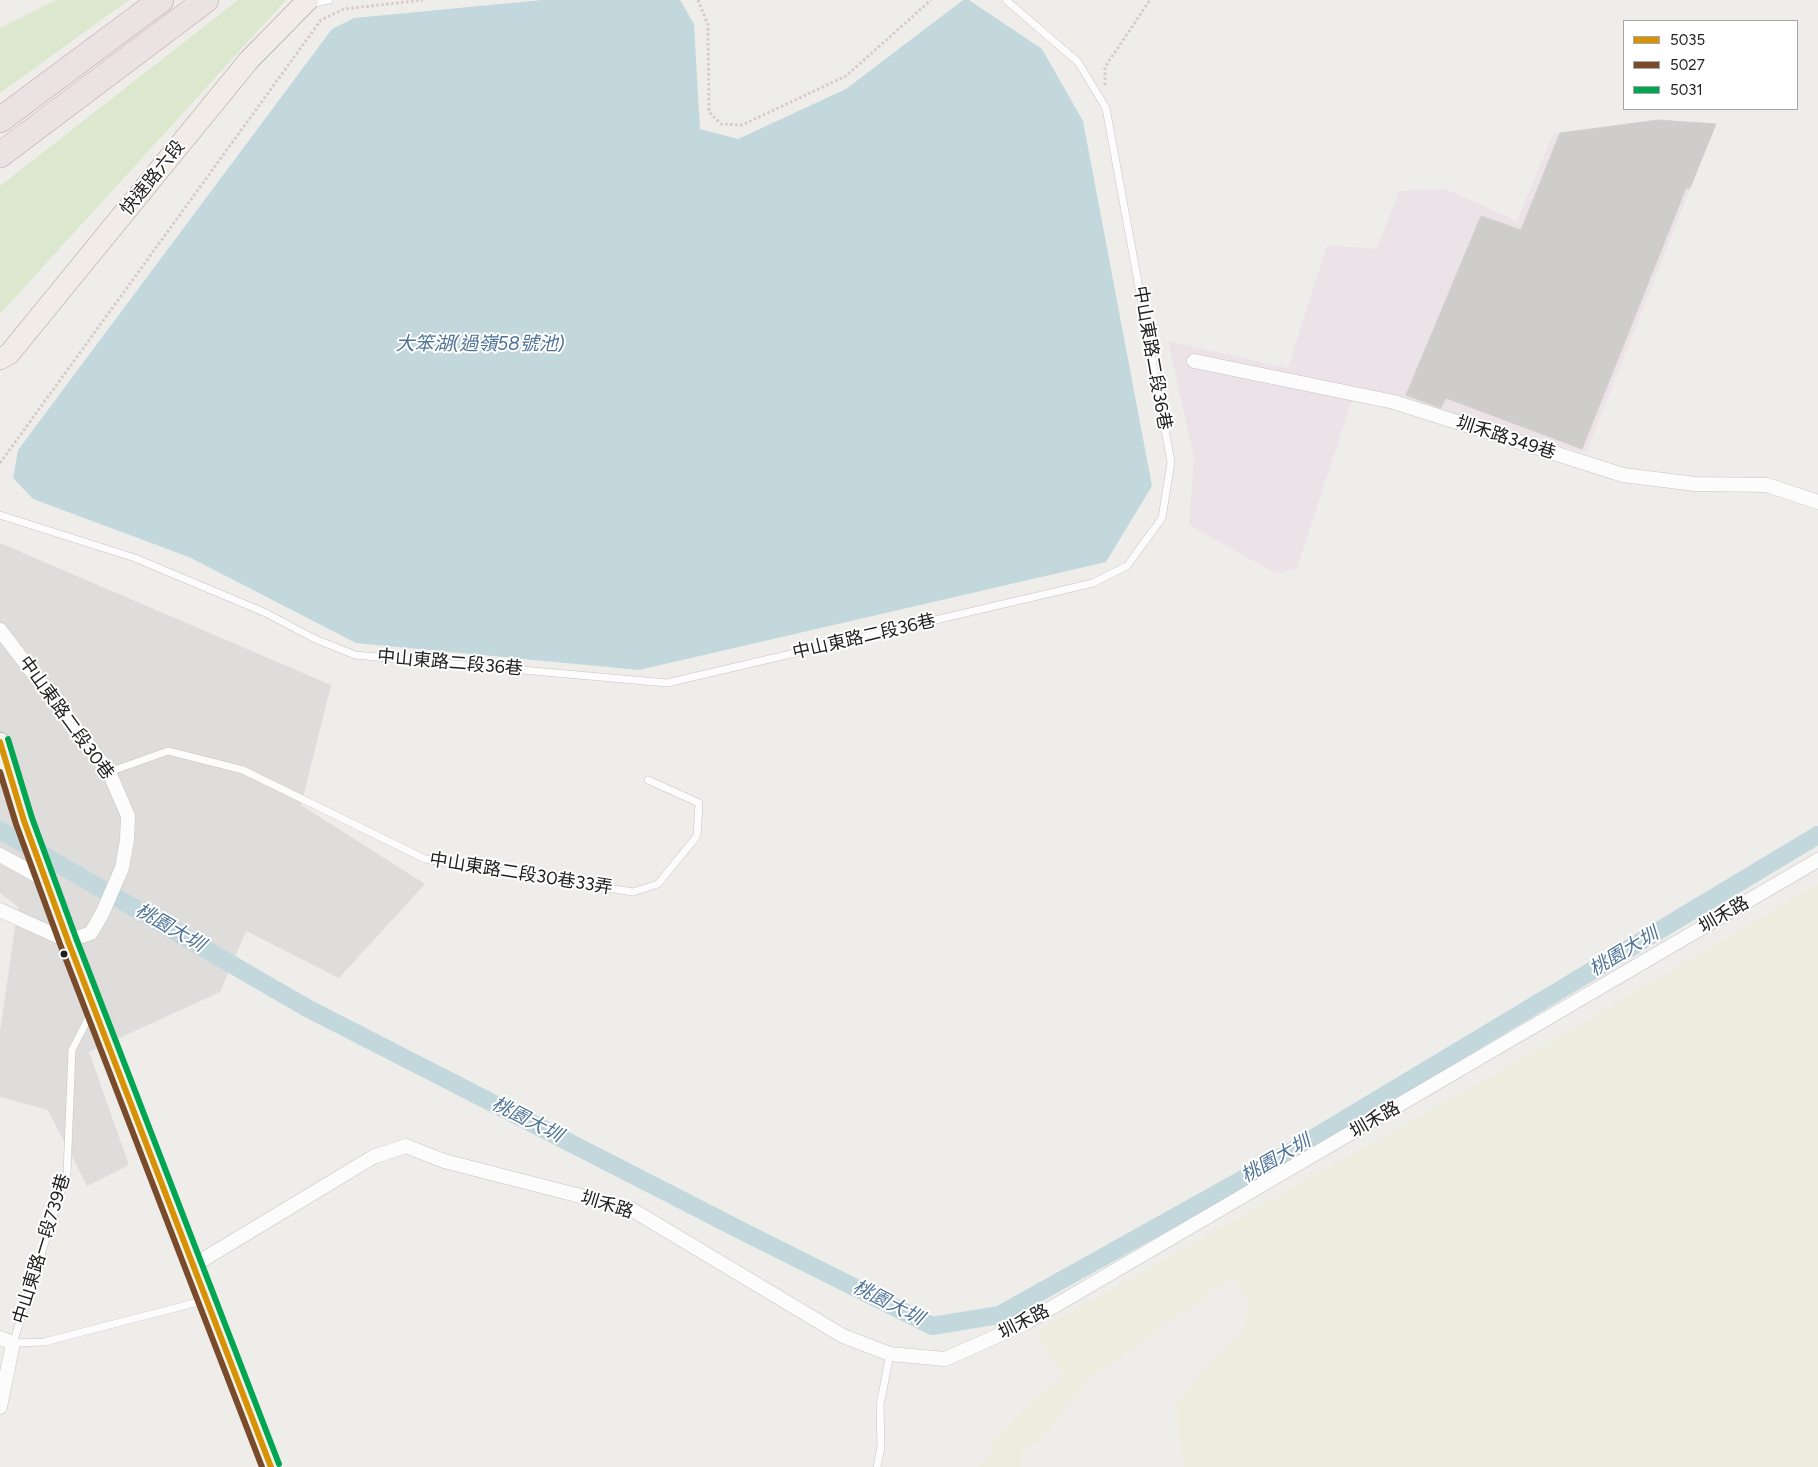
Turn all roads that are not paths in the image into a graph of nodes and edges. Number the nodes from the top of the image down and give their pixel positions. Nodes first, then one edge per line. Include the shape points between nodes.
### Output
1 (161, 0) edge
2 (206, 0) edge
3 (330, 0) edge
4 (1006, 0) edge
5 (305, 3) edge
6 (0, 120) edge
7 (0, 155) edge
8 (3, 360) edge
9 (1194, 361) dead end
10 (1818, 502) edge
11 (0, 515) edge
12 (0, 630) edge
13 (0, 742) edge
14 (109, 772) junction
15 (648, 780) dead end
16 (0, 855) edge
17 (1818, 860) edge
18 (47, 882) junction
19 (0, 910) edge
20 (68, 941) junction
21 (94, 1008) junction
22 (194, 1265) junction
23 (206, 1300) junction
24 (0, 1338) edge
25 (13, 1343) junction
26 (890, 1354) junction
27 (0, 1407) edge
28 (271, 1467) edge
29 (877, 1467) edge

1 - 6 highway
2 - 7 highway
3 - 5 lane
4 - 11 lane, 中山東路二段36巷 via 1078,62 1106,108 1171,462 1162,518 1127,566 1093,583 667,683 355,655 315,639 266,613 135,558
5 - 8 main road, 快速路六段 via 249,60
9 - 10 street, 圳禾路349巷 via 1394,402 1623,475 1695,484 1767,486
12 - 14 street, 中山東路二段30巷
13 - 18 main road
14 - 15 lane, 中山東路二段30巷33弄 via 168,750 243,770 425,859 633,892 658,884 697,836 699,803
14 - 20 street, 中山東路二段30巷 via 128,816 122,868 91,933
16 - 18 street
17 - 26 street, 圳禾路 via 1022,1325 945,1360
18 - 20 main road
19 - 20 street
20 - 21 main road
21 - 22 main road
21 - 25 lane, 中山東路一段739巷 via 72,1050 67,1173
22 - 23 main road
22 - 26 street, 圳禾路 via 373,1157 406,1146 444,1161 631,1209 843,1336
23 - 25 lane via 44,1342
23 - 28 main road
24 - 25 street
25 - 27 street
26 - 29 lane via 880,1405 881,1447

